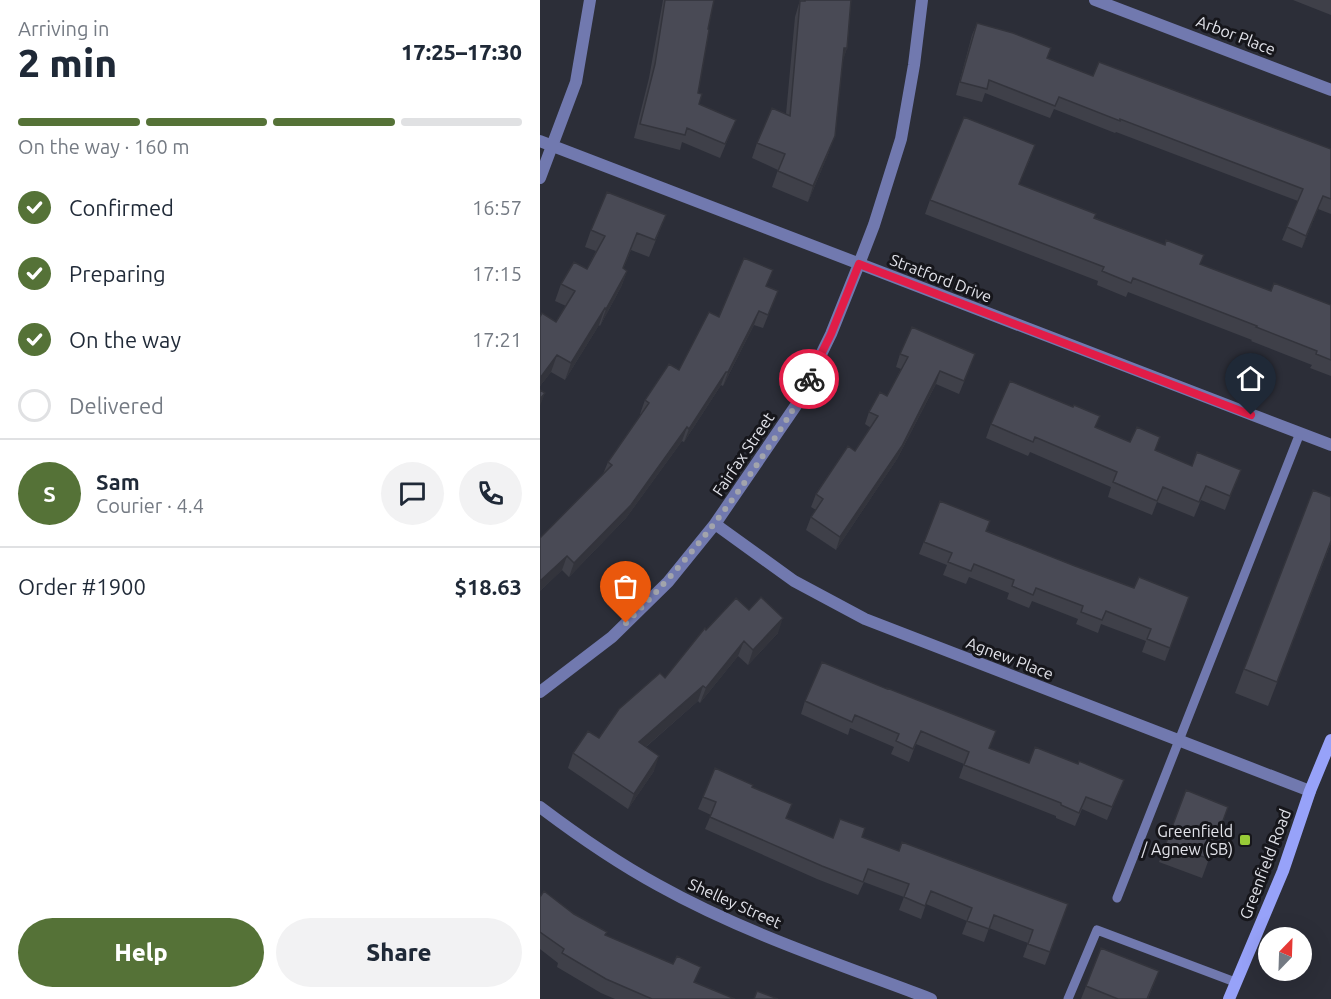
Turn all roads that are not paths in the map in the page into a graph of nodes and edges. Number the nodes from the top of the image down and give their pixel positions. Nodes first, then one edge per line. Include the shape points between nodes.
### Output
1 (590, 0) edge
2 (922, 0) edge
3 (1095, 0) edge
4 (1331, 90) edge
5 (540, 141) edge
6 (553, 146) junction
7 (540, 178) edge
8 (859, 264) junction
9 (1300, 434) junction
10 (1331, 445) edge
11 (715, 524) junction
12 (540, 692) edge
13 (1331, 740) edge
14 (1180, 741) junction
15 (1328, 754) edge
16 (1310, 791) junction
17 (540, 807) edge
18 (1118, 898) dead end
19 (1235, 982) junction
20 (931, 999) edge
21 (1068, 999) edge
22 (1229, 999) edge

1 - 6 street via 576,82
2 - 8 street, Fairfax Street via 901,139
3 - 4 street, Arbor Place
5 - 6 street, Stratford Drive
6 - 7 street
6 - 8 street, Stratford Drive
8 - 9 street, Stratford Drive
8 - 11 street, Fairfax Street via 797,404
9 - 10 street, Stratford Drive
9 - 14 lane
11 - 12 street, Fairfax Street via 668,582 612,637
11 - 14 street, Agnew Place via 795,581 865,618
13 - 15 main road, Greenfield Road
14 - 16 street, Agnew Place
14 - 18 lane
15 - 16 main road, Greenfield Road
16 - 19 main road, Greenfield Road via 1283,871
17 - 20 street, Shelley Street via 617,861 711,912
19 - 21 lane via 1097,930
19 - 22 main road, Greenfield Road

